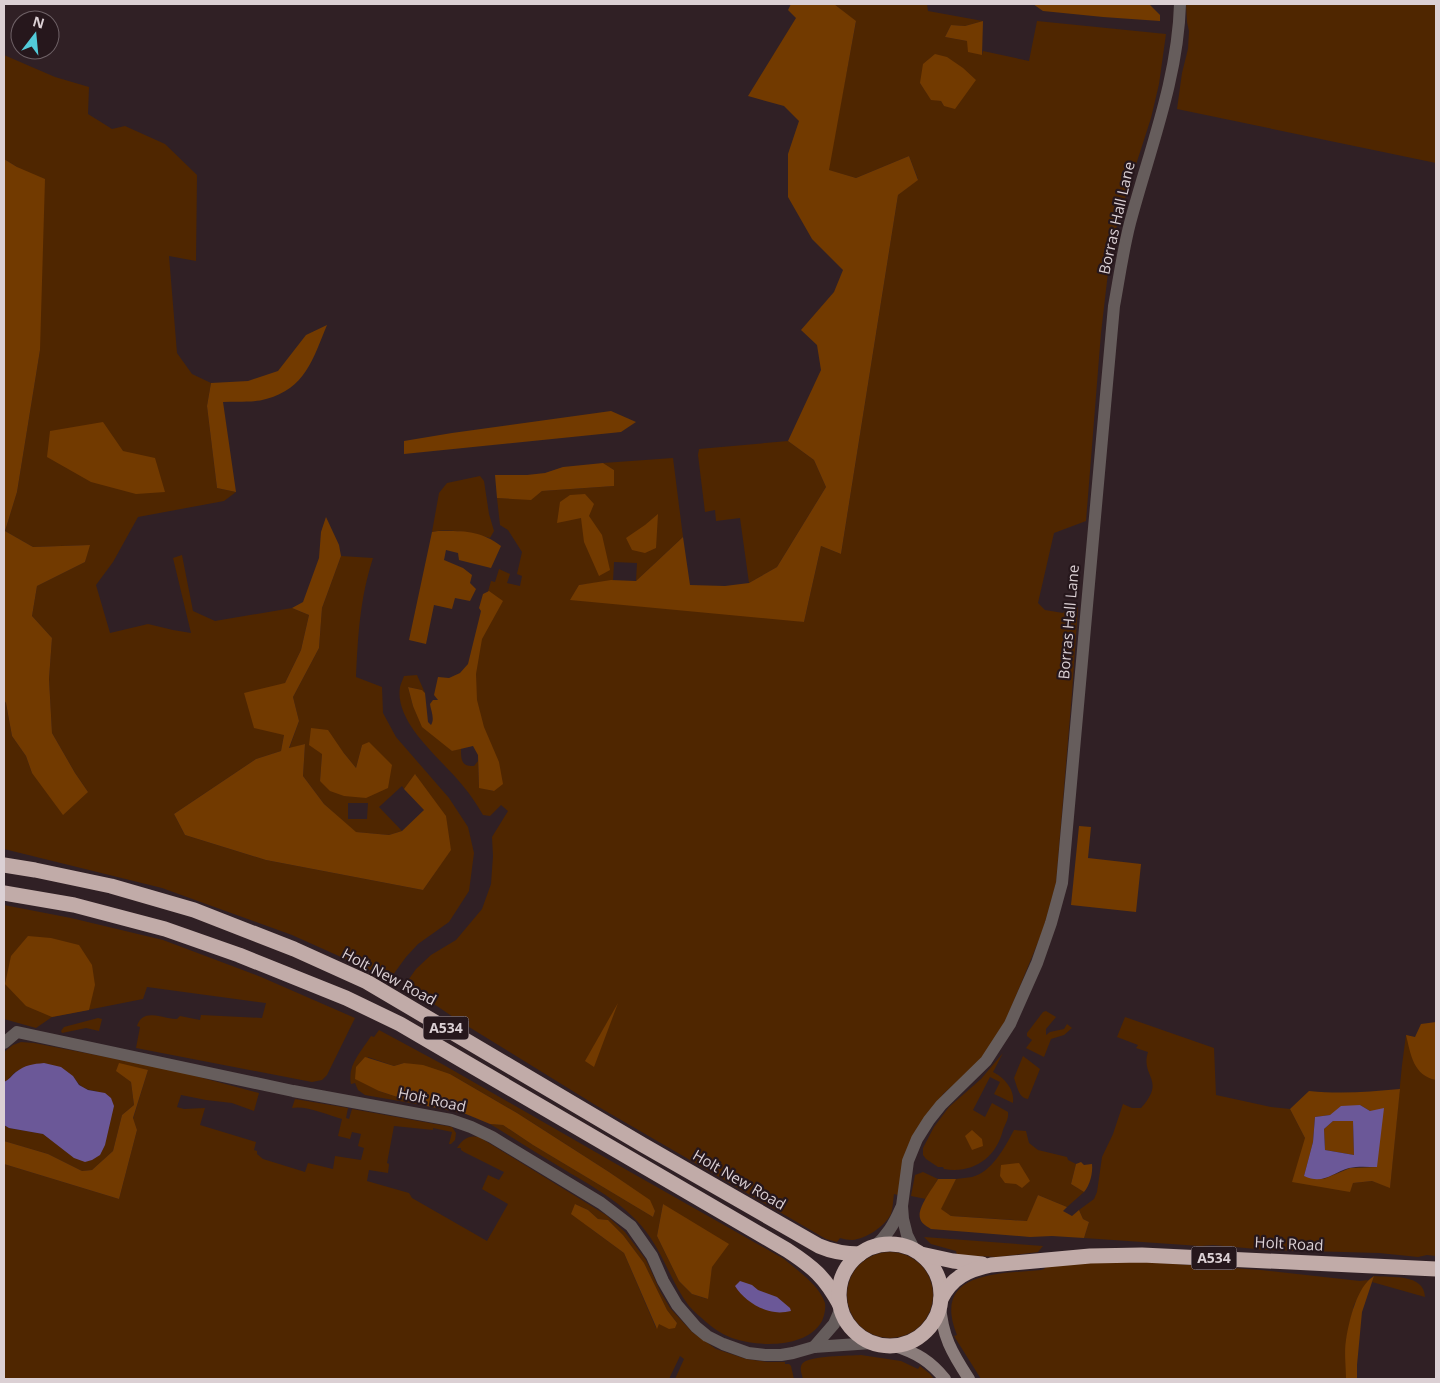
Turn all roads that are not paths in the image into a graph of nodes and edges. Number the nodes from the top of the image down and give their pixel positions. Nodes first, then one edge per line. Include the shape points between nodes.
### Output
1 (1180, 4) edge
2 (4, 865) edge
3 (4, 893) edge
4 (4, 1043) edge
5 (902, 1206) junction
6 (867, 1250) junction
7 (917, 1252) junction
8 (991, 1265) junction
9 (1436, 1269) edge
10 (941, 1302) junction
11 (840, 1307) junction
12 (872, 1343) junction
13 (895, 1346) junction
14 (814, 1347) junction
15 (945, 1379) edge
16 (969, 1379) edge

1 - 5 street, Borras Hall Lane via 1175,59 1129,226 1114,306 1062,883 1037,963 1010,1024 986,1061 941,1105 921,1133 908,1161
2 - 6 highway, Holt New Road / A534 via 112,886 194,910 294,948 368,982 819,1246 840,1253
3 - 11 highway, A534 via 74,905 165,929 338,994 400,1024 787,1250 818,1273
4 - 14 street, Holt Road via 17,1032 471,1126 601,1203 631,1226 652,1256 677,1305 707,1336 748,1353 765,1355 794,1353
5 - 6 street, Borras Hall Lane via 890,1230
5 - 7 street, Borras Hall Lane via 904,1229
6 - 7 highway via 890,1244
6 - 11 highway via 850,1264 842,1276
7 - 8 highway, Holt Road / A534 via 953,1261
7 - 10 highway via 934,1269
8 - 9 highway, Holt Road / A534 via 1142,1255
8 - 10 highway, Holt Road / A534 via 960,1276 948,1288
10 - 13 highway via 931,1326 922,1335
10 - 16 street via 941,1321 946,1337
11 - 12 highway via 849,1326
11 - 14 street via 834,1324
12 - 13 highway
12 - 14 street, Holt Road
13 - 15 street via 927,1361

